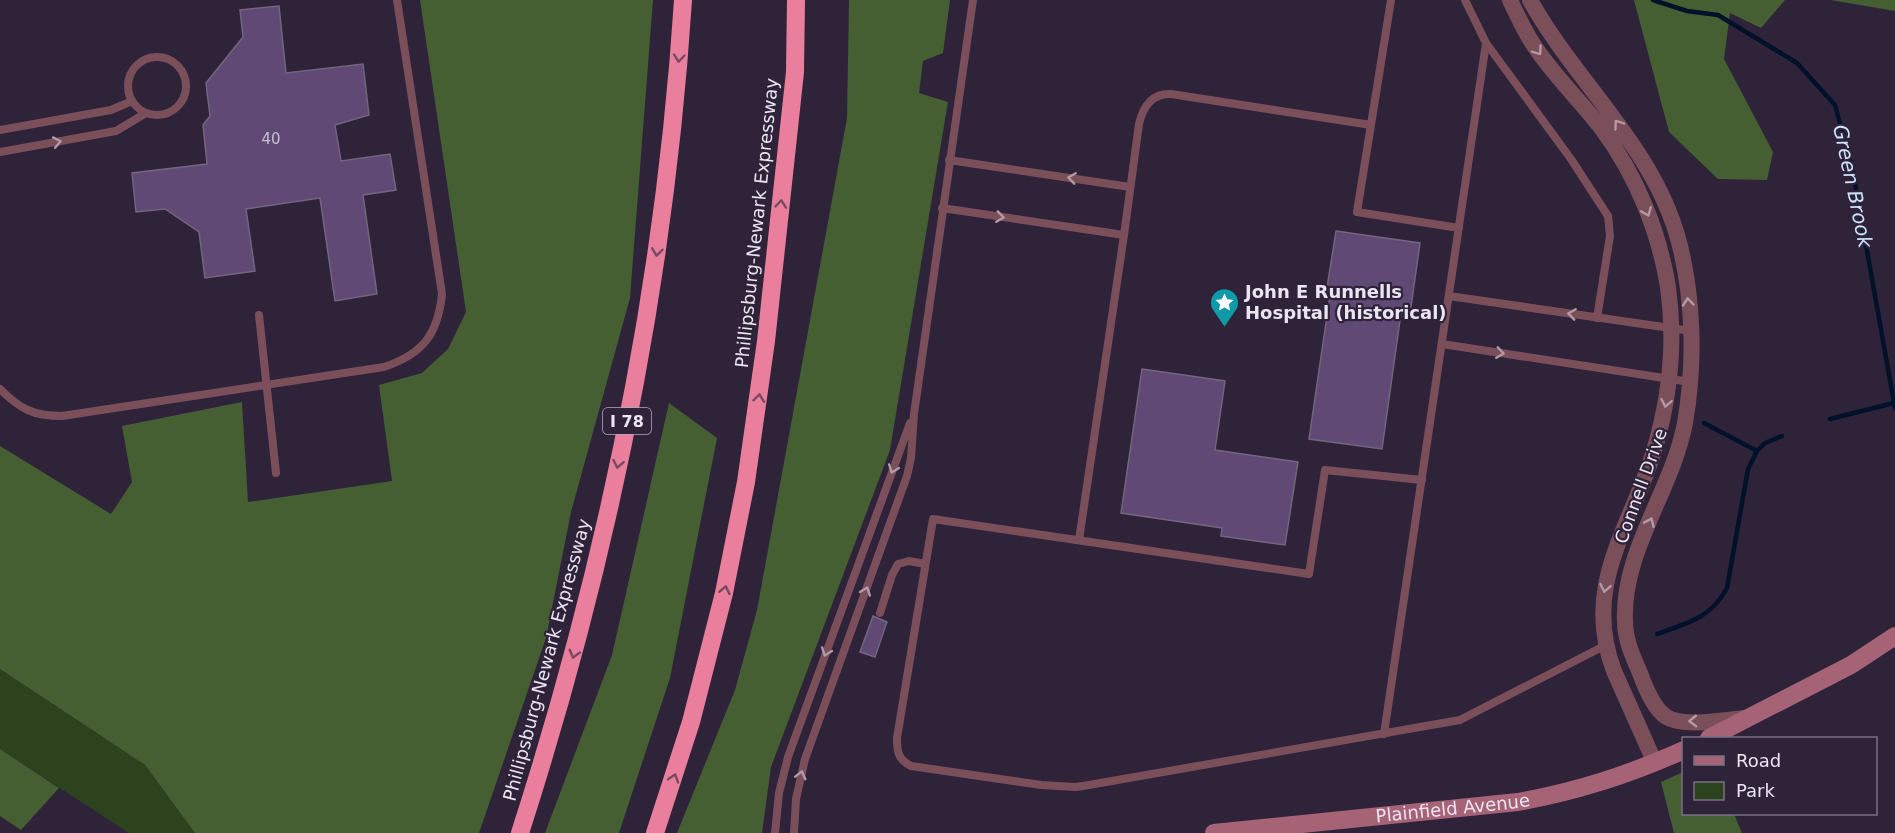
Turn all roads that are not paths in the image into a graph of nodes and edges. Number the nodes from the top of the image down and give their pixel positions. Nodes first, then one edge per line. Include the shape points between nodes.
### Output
1 (397, 0) edge
2 (684, 0) edge
3 (796, 0) edge
4 (973, 0) edge
5 (1391, 0) edge
6 (1465, 0) edge
7 (1510, 0) edge
8 (1530, 0) edge
9 (1486, 44) junction
10 (132, 101) junction
11 (146, 113) junction
12 (1371, 125) junction
13 (0, 130) edge
14 (0, 153) edge
15 (949, 160) junction
16 (1130, 187) junction
17 (942, 208) junction
18 (1459, 228) junction
19 (1124, 235) junction
20 (1449, 296) junction
21 (259, 315) dead end
22 (1597, 318) junction
23 (1671, 329) junction
24 (1691, 331) junction
25 (1442, 344) junction
26 (1671, 379) junction
27 (1690, 382) junction
28 (267, 385) junction
29 (0, 389) edge
30 (914, 414) junction
31 (276, 473) dead end
32 (1422, 480) junction
33 (1079, 540) junction
34 (925, 564) junction
35 (880, 613) dead end
36 (1895, 636) edge
37 (1606, 645) junction
38 (1751, 718) junction
39 (1384, 734) junction
40 (1711, 737) edge
41 (1682, 750) edge
42 (1655, 763) junction
43 (520, 833) edge
44 (655, 833) edge
45 (775, 833) edge
46 (794, 833) edge
47 (1214, 833) edge

1 - 28 lane via 442,294 441,312 434,331 404,360 384,367
2 -> 43 highway, Phillipsburg-Newark Expressway / I 78 via 651,297 609,511 555,723
44 -> 3 highway, Phillipsburg-Newark Expressway via 694,712 724,593 746,482 765,351 795,72
4 - 15 lane
5 - 12 lane
6 - 9 lane
7 -> 23 street, Connell Drive via 1532,43 1602,129 1626,166 1659,244
24 -> 8 street, Connell Drive via 1679,241 1649,170
9 - 18 lane
9 - 22 lane via 1608,216 1610,236
10 - 11 lane
10 - 11 lane via 128,82 136,65 162,57 172,60 185,75 186,95 173,111 155,116
10 - 13 lane via 111,110
14 -> 11 lane via 116,130
12 - 16 lane via 1163,94 1150,101 1141,115
12 - 18 lane via 1357,212
16 -> 15 lane
15 - 17 lane
16 - 19 lane
17 -> 19 lane
17 - 30 lane
18 - 20 lane
19 - 33 lane
22 -> 20 lane
20 - 25 lane
21 - 28 lane
22 - 23 lane
23 - 24 lane
23 - 26 street, Connell Drive
24 - 27 street, Connell Drive
25 -> 26 lane
25 - 32 lane
26 - 27 lane
26 -> 37 street, Connell Drive via 1653,453 1608,570 1602,622
38 -> 27 street, Connell Drive via 1691,722 1665,716 1643,682 1628,640 1625,601 1630,573 1677,454
28 - 29 lane via 62,416 30,412
28 - 31 lane
30 -> 45 lane via 788,758
46 -> 30 lane via 796,799 805,759 908,476
32 - 33 lane via 1325,470 1309,574
32 - 39 lane
33 - 34 lane via 933,519
34 - 35 lane via 898,564
34 - 39 lane via 897,738 900,757 911,766 1076,787
36 - 38 main road via 1851,665
37 - 39 lane via 1460,720
37 - 42 street, Connell Drive
38 - 40 main road
41 - 42 main road, Plainfield Avenue
42 - 47 main road, Plainfield Avenue via 1624,776 1518,802

